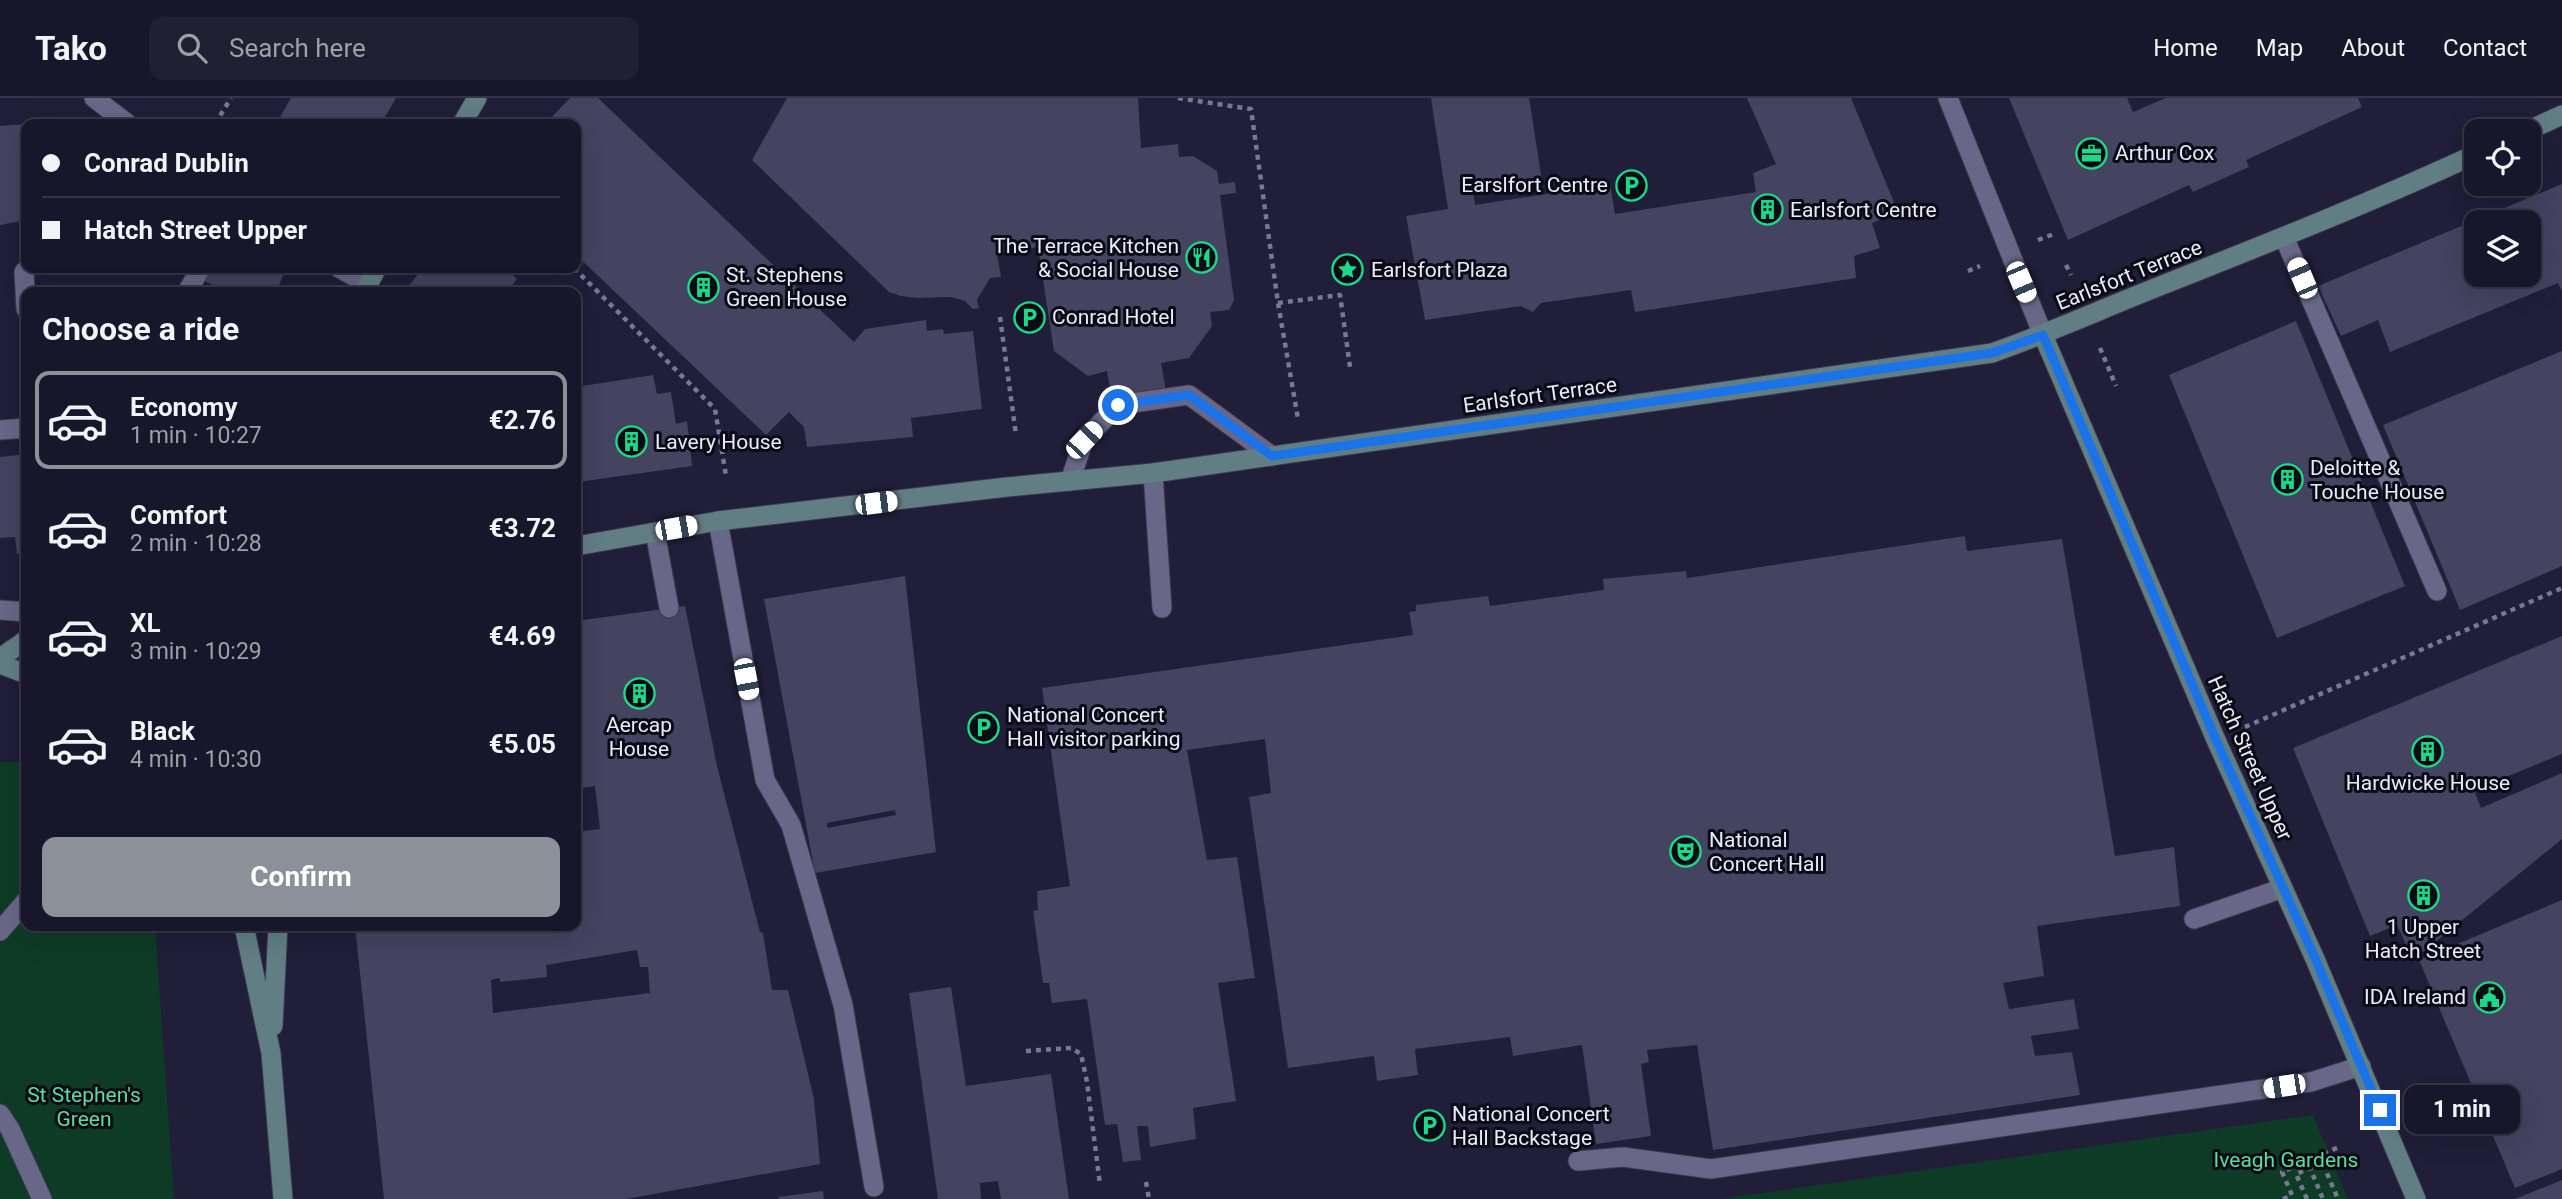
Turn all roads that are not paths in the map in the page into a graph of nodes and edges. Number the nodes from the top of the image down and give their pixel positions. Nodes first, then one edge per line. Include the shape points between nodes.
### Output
1 (94, 98) edge
2 (477, 98) edge
3 (1948, 98) edge
4 (2562, 115) edge
5 (121, 119) edge
6 (465, 119) edge
7 (2541, 125) edge
8 (2464, 159) edge
9 (2284, 237) junction
10 (351, 273) edge
11 (369, 281) edge
12 (2043, 335) junction
13 (21, 428) edge
14 (0, 430) edge
15 (1272, 456) junction
16 (1153, 473) junction
17 (1070, 481) junction
18 (718, 521) junction
19 (655, 532) junction
20 (581, 545) edge
21 (2437, 591) dead end
22 (669, 608) dead end
23 (1162, 608) dead end
24 (0, 610) edge
25 (21, 612) edge
26 (21, 644) edge
27 (0, 659) edge
28 (0, 664) edge
29 (21, 672) edge
30 (2283, 888) junction
31 (21, 907) edge
32 (2194, 919) dead end
33 (0, 930) edge
34 (245, 931) edge
35 (278, 931) edge
36 (271, 1053) junction
37 (2361, 1066) junction
38 (0, 1115) edge
39 (1578, 1161) dead end
40 (874, 1187) dead end
41 (42, 1199) edge
42 (283, 1199) edge
43 (2416, 1199) edge

1 - 5 street
2 - 6 main road
3 - 12 street
4 - 7 main road
8 - 9 main road, Earlsfort Terrace
9 - 12 main road, Earlsfort Terrace
9 - 21 street
10 - 11 street
12 - 15 main road, Earlsfort Terrace via 1992,353
12 - 30 main road, Hatch Street Upper
13 - 14 street
15 - 16 main road, Earlsfort Terrace
15 - 17 street via 1189,395 1118,405 1084,440
16 - 17 main road, Earlsfort Terrace
16 - 23 street
17 - 18 main road, Earlsfort Terrace
18 - 19 main road, Earlsfort Terrace
18 - 40 street via 765,779 790,825 843,1005
19 - 20 main road, Earlsfort Terrace
19 - 22 street
24 - 25 street
26 - 27 main road
28 - 29 main road
30 - 32 street
30 - 37 main road, Hatch Street Upper
31 - 33 street
34 - 36 main road
35 - 36 main road
36 - 42 main road
37 - 39 street via 2311,1082 1711,1168 1623,1157
37 - 43 main road, Hatch Street Upper
38 - 41 street

